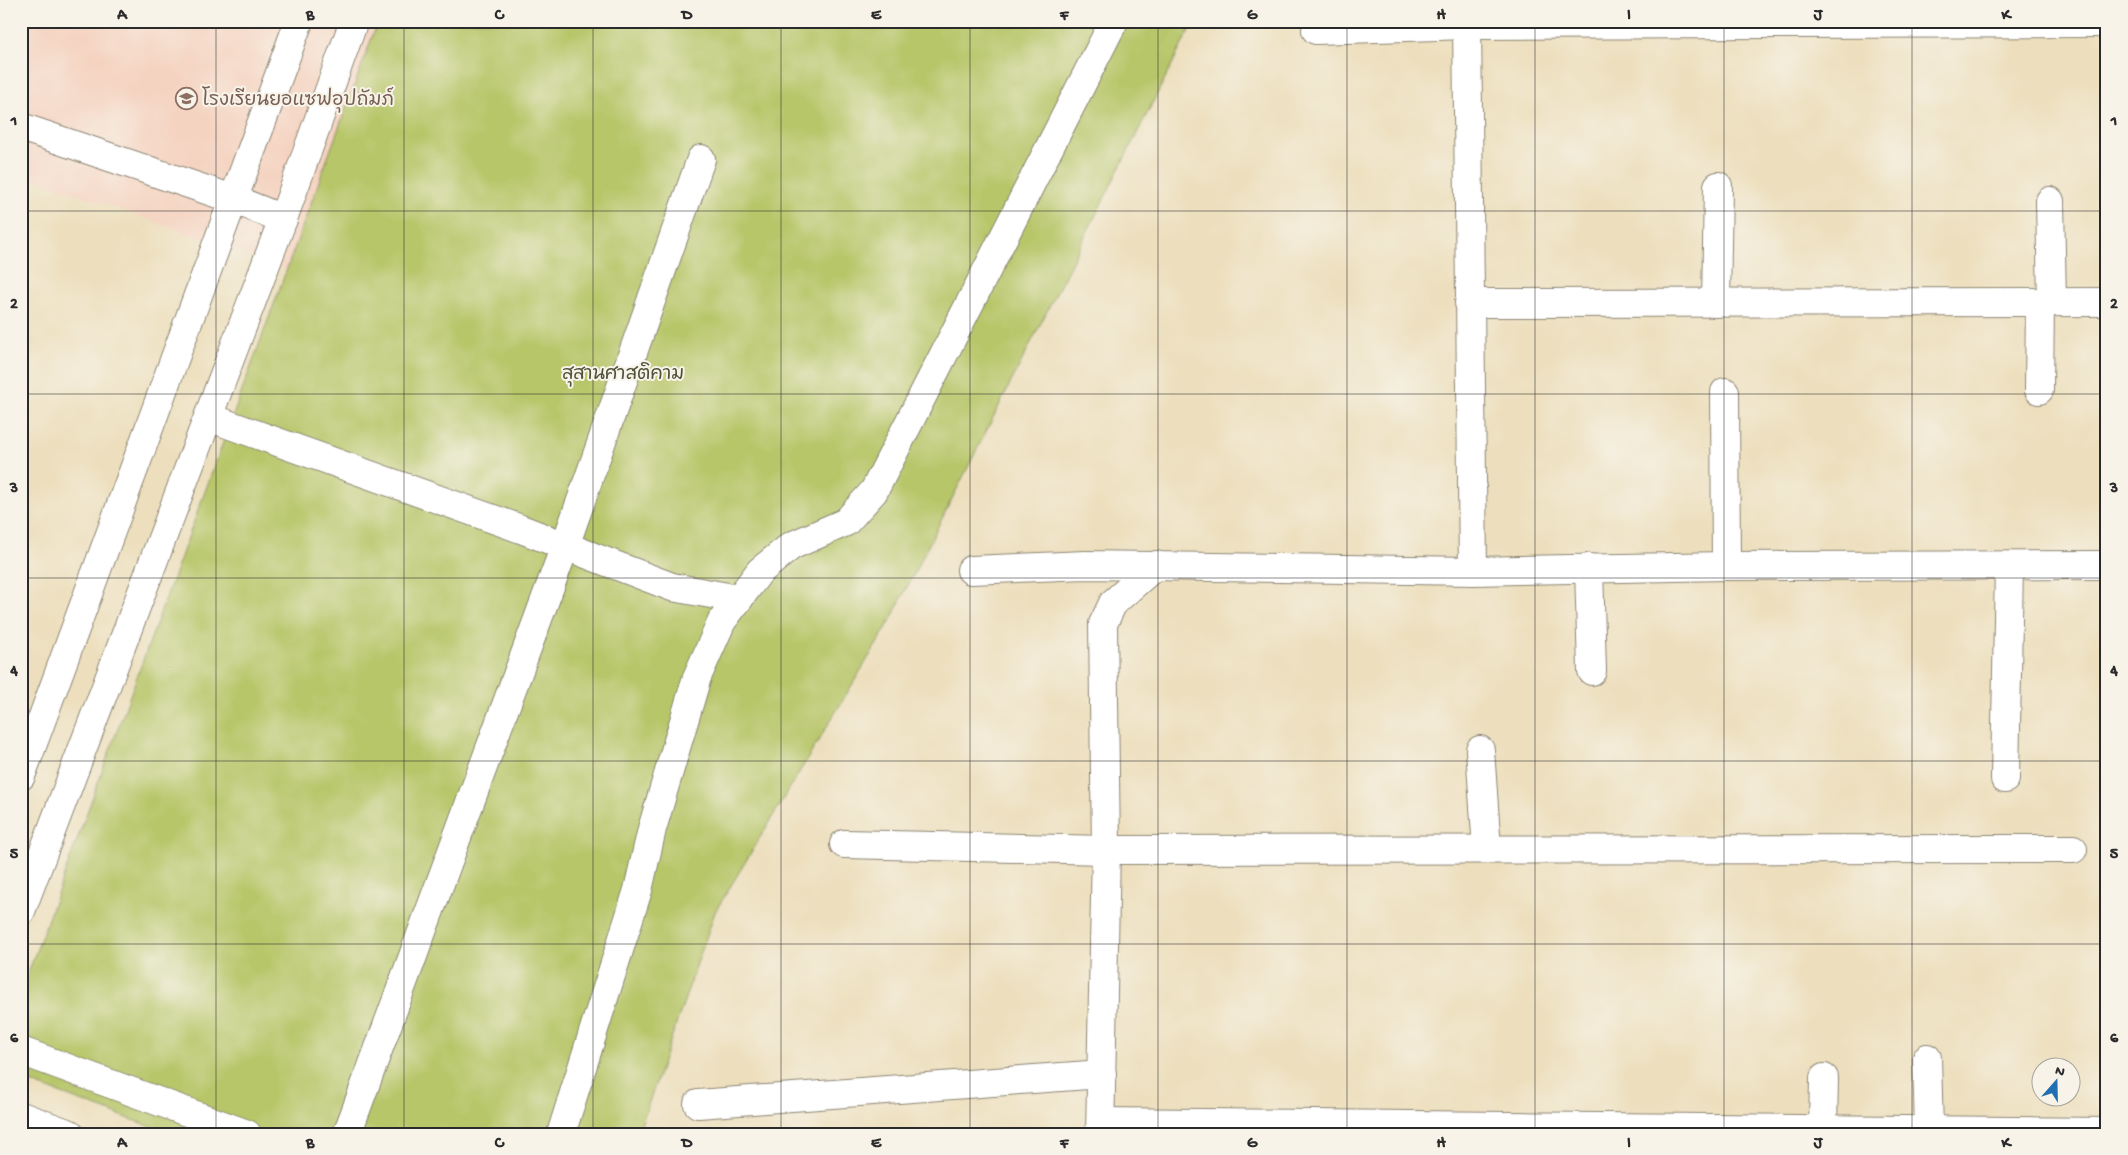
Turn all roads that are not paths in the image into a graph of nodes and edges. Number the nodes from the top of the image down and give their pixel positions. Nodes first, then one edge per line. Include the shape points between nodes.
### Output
1 (299, 21) edge
2 (354, 21) edge
3 (1114, 21) edge
4 (1467, 23) edge
5 (2107, 23) edge
6 (1316, 30) dead end
7 (21, 127) edge
8 (701, 159) dead end
9 (1718, 186) dead end
10 (234, 199) junction
11 (2050, 201) dead end
12 (283, 220) junction
13 (2046, 302) junction
14 (2107, 302) edge
15 (1469, 303) junction
16 (1716, 303) junction
17 (2039, 390) dead end
18 (1725, 392) dead end
19 (208, 417) junction
20 (565, 546) junction
21 (1156, 565) junction
22 (2107, 565) edge
23 (1726, 566) junction
24 (2009, 566) junction
25 (1589, 568) junction
26 (972, 570) dead end
27 (1473, 571) junction
28 (739, 599) junction
29 (1592, 670) dead end
30 (1480, 750) dead end
31 (21, 776) edge
32 (2005, 779) dead end
33 (844, 844) dead end
34 (1487, 849) junction
35 (2073, 849) dead end
36 (1106, 850) junction
37 (21, 911) edge
38 (21, 1051) edge
39 (1927, 1058) dead end
40 (1102, 1074) junction
41 (1824, 1078) dead end
42 (698, 1104) dead end
43 (21, 1116) edge
44 (1100, 1128) edge
45 (1823, 1130) junction
46 (1644, 1131) edge
47 (1929, 1131) junction
48 (2107, 1132) edge
49 (2094, 1133) edge
50 (70, 1134) edge
51 (247, 1134) edge
52 (347, 1134) edge
53 (561, 1134) edge

1 - 10 street
2 - 12 street
3 - 28 street via 874,491 846,522 791,546 760,571
4 - 5 street
4 - 6 street
4 - 15 street
7 - 10 street
8 - 20 street
9 - 16 street
10 - 12 street
10 - 31 street
11 - 13 street
12 - 19 street
13 - 14 street
13 - 16 street
13 - 17 street
15 - 16 street
15 - 27 street
18 - 23 street
19 - 20 street
19 - 37 street
20 - 28 street via 672,587
20 - 52 street
21 - 26 street
21 - 27 street
21 - 36 street via 1113,603 1103,624
22 - 24 street
23 - 24 street
23 - 25 street
24 - 32 street
25 - 27 street
25 - 29 street
28 - 53 street via 722,621 697,677 652,829 638,890
30 - 34 street
33 - 36 street
34 - 35 street
34 - 36 street
36 - 40 street
38 - 51 street
39 - 47 street
40 - 42 street
40 - 44 street
41 - 45 street
43 - 50 street
44 - 46 street
45 - 46 street
45 - 47 street
47 - 49 street
48 - 49 street

